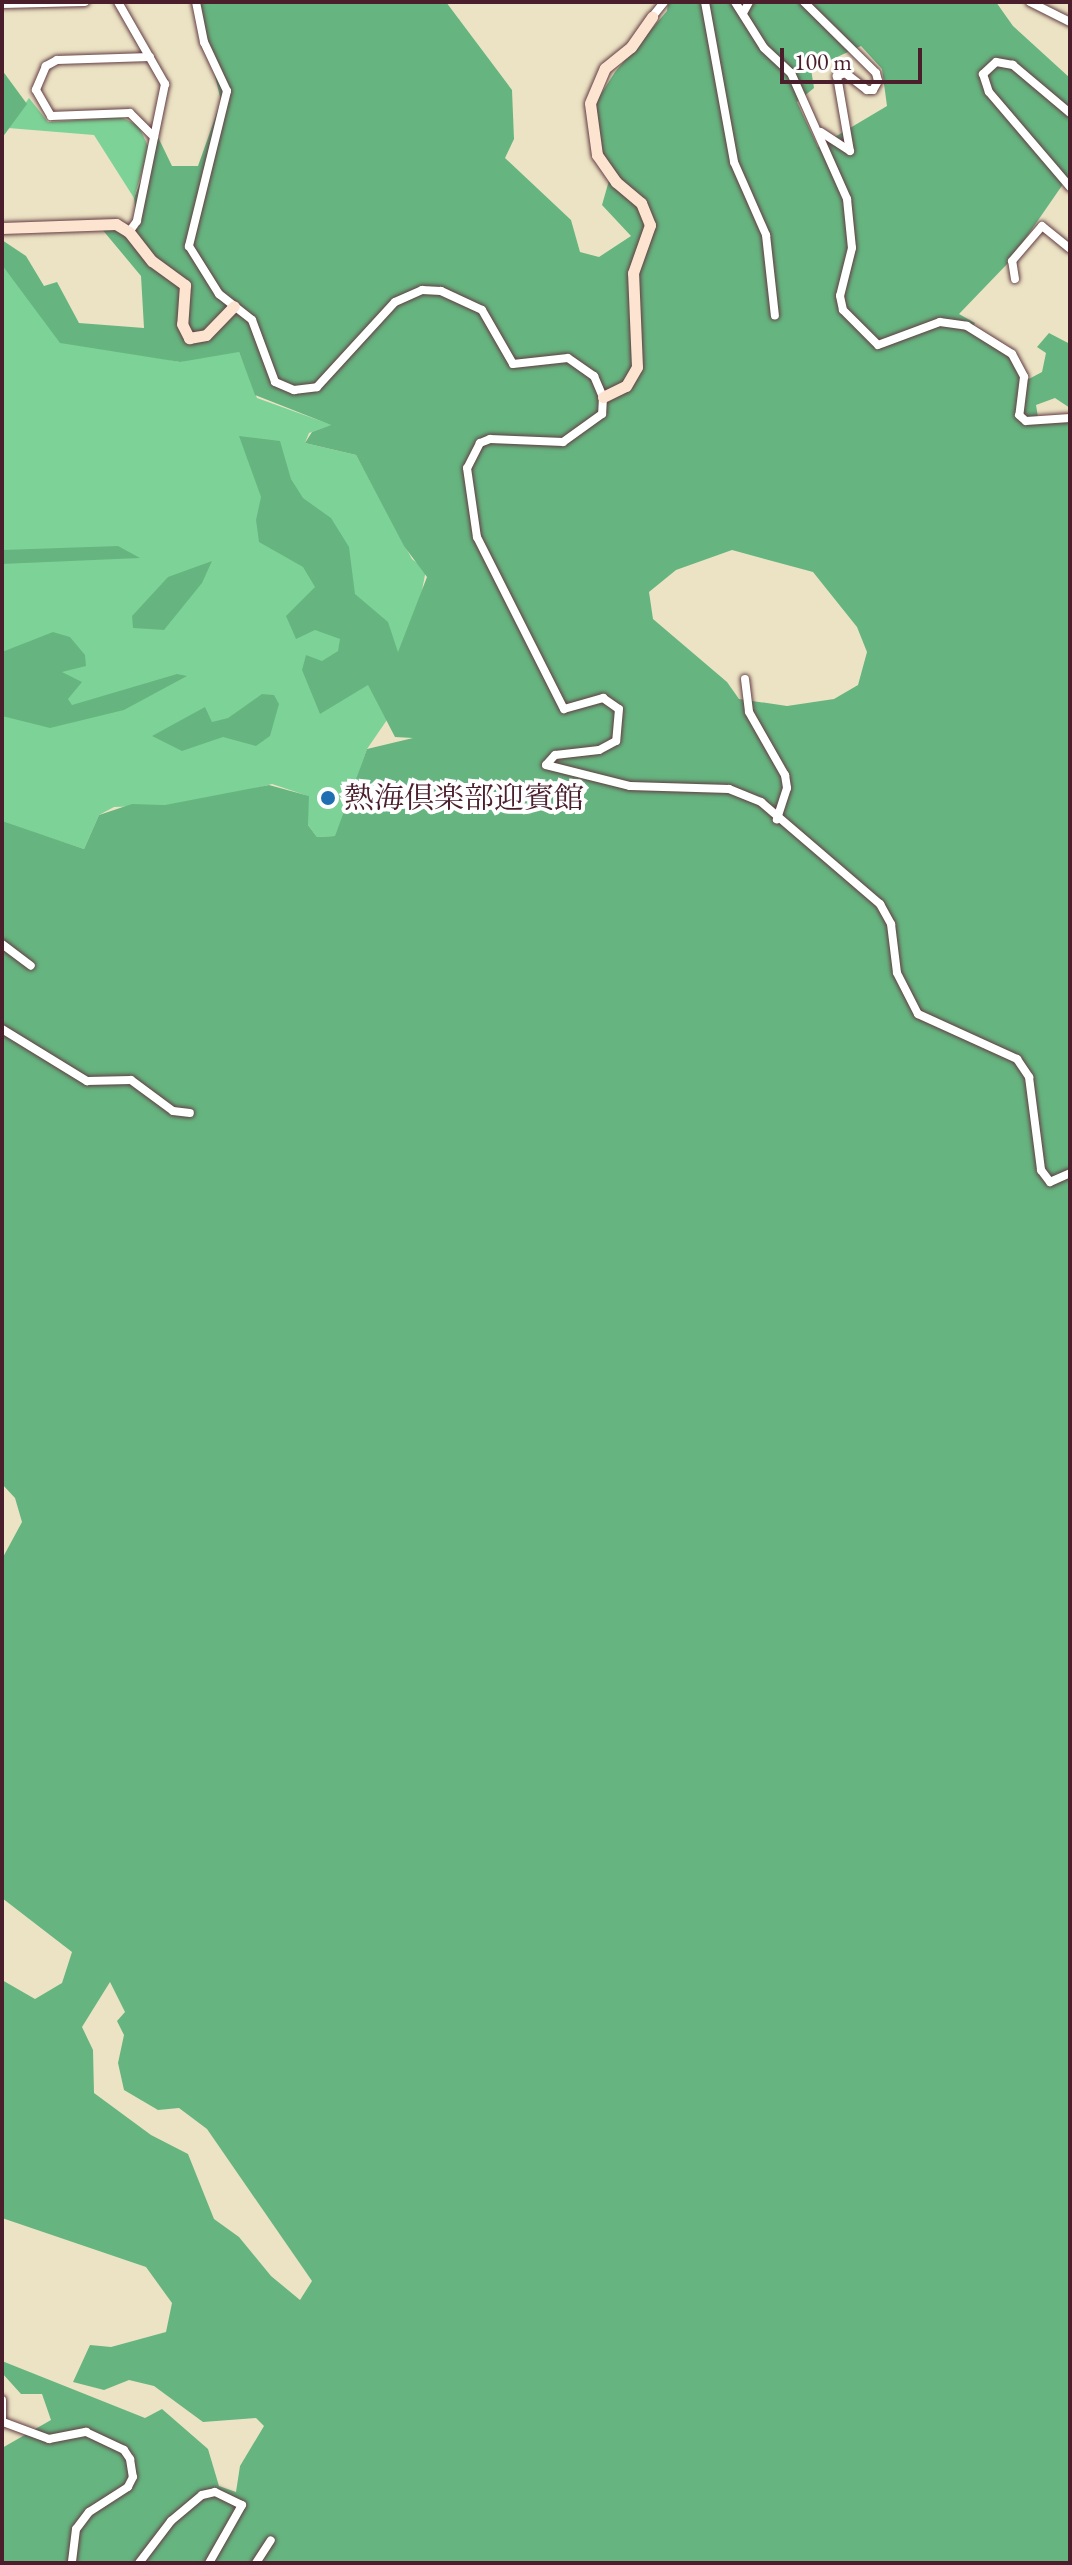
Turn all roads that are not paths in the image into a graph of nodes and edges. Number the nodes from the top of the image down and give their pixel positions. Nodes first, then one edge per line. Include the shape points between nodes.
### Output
1 (85, 2) edge
2 (118, 2) edge
3 (196, 2) edge
4 (664, 2) edge
5 (705, 2) edge
6 (735, 2) edge
7 (749, 2) edge
8 (804, 2) edge
9 (1030, 2) edge
10 (2, 4) edge
11 (743, 13) junction
12 (652, 17) joint
13 (1070, 22) edge
14 (150, 57) junction
15 (1070, 113) edge
16 (820, 131) junction
17 (154, 137) junction
18 (1070, 187) edge
19 (2, 228) edge
20 (129, 232) junction
21 (1070, 249) edge
22 (1015, 279) dead end
23 (234, 306) junction
24 (775, 316) dead end
25 (603, 397) junction
26 (1070, 418) edge
27 (745, 679) dead end
28 (777, 819) junction
29 (2, 944) edge
30 (31, 966) dead end
31 (2, 1029) edge
32 (190, 1113) dead end
33 (1070, 1173) edge
34 (2, 2400) edge
35 (2, 2423) edge
36 (271, 2540) dead end
37 (72, 2563) edge
38 (139, 2563) edge
39 (209, 2563) edge
40 (256, 2563) edge

1 - 10 street
2 - 14 street
3 - 23 street via 204,42 227,91 189,246 213,287
4 - 12 street
5 - 24 street via 734,162 766,235
6 - 11 street
7 - 11 street
8 - 16 street via 876,73 878,81 867,90 845,73 837,76 850,151
9 - 13 street
11 - 16 street via 764,48 791,73
12 - 25 street via 631,47 605,68 590,103 597,155 616,182 641,203 650,225 633,273 637,367 626,386
14 - 17 street via 165,84
14 - 17 street via 57,60 46,66 36,90 51,116 130,113
15 - 18 street via 1013,65 996,62 983,74 989,92
16 - 26 street via 852,227 840,296 843,310 878,345 940,322 967,326 1012,354 1024,377 1019,415 1026,421
17 - 20 street via 137,221
19 - 20 street via 116,224
20 - 23 street via 152,261 185,285 182,324 189,338 206,335
21 - 22 street via 1042,226 1012,261
23 - 25 street via 252,320 275,382 294,390 317,387 330,376 395,302 431,291 482,310 513,364 568,358 594,376
25 - 28 street via 602,414 563,442 490,439 480,443 467,468 477,537 564,709 603,698 619,709 616,741 599,750 555,755 546,765 630,786 729,789 761,802
27 - 28 street via 749,712 785,775 787,788
28 - 33 street via 880,904 891,924 897,973 918,1014 1017,1059 1029,1077 1041,1170 1050,1182
29 - 30 street
31 - 32 street via 87,1081 131,1080 173,1111
34 - 35 street
35 - 37 street via 49,2439 86,2432 124,2450 130,2459 133,2477 128,2487 89,2512 76,2529
36 - 40 street
38 - 39 street via 171,2521 202,2495 215,2492 242,2505

